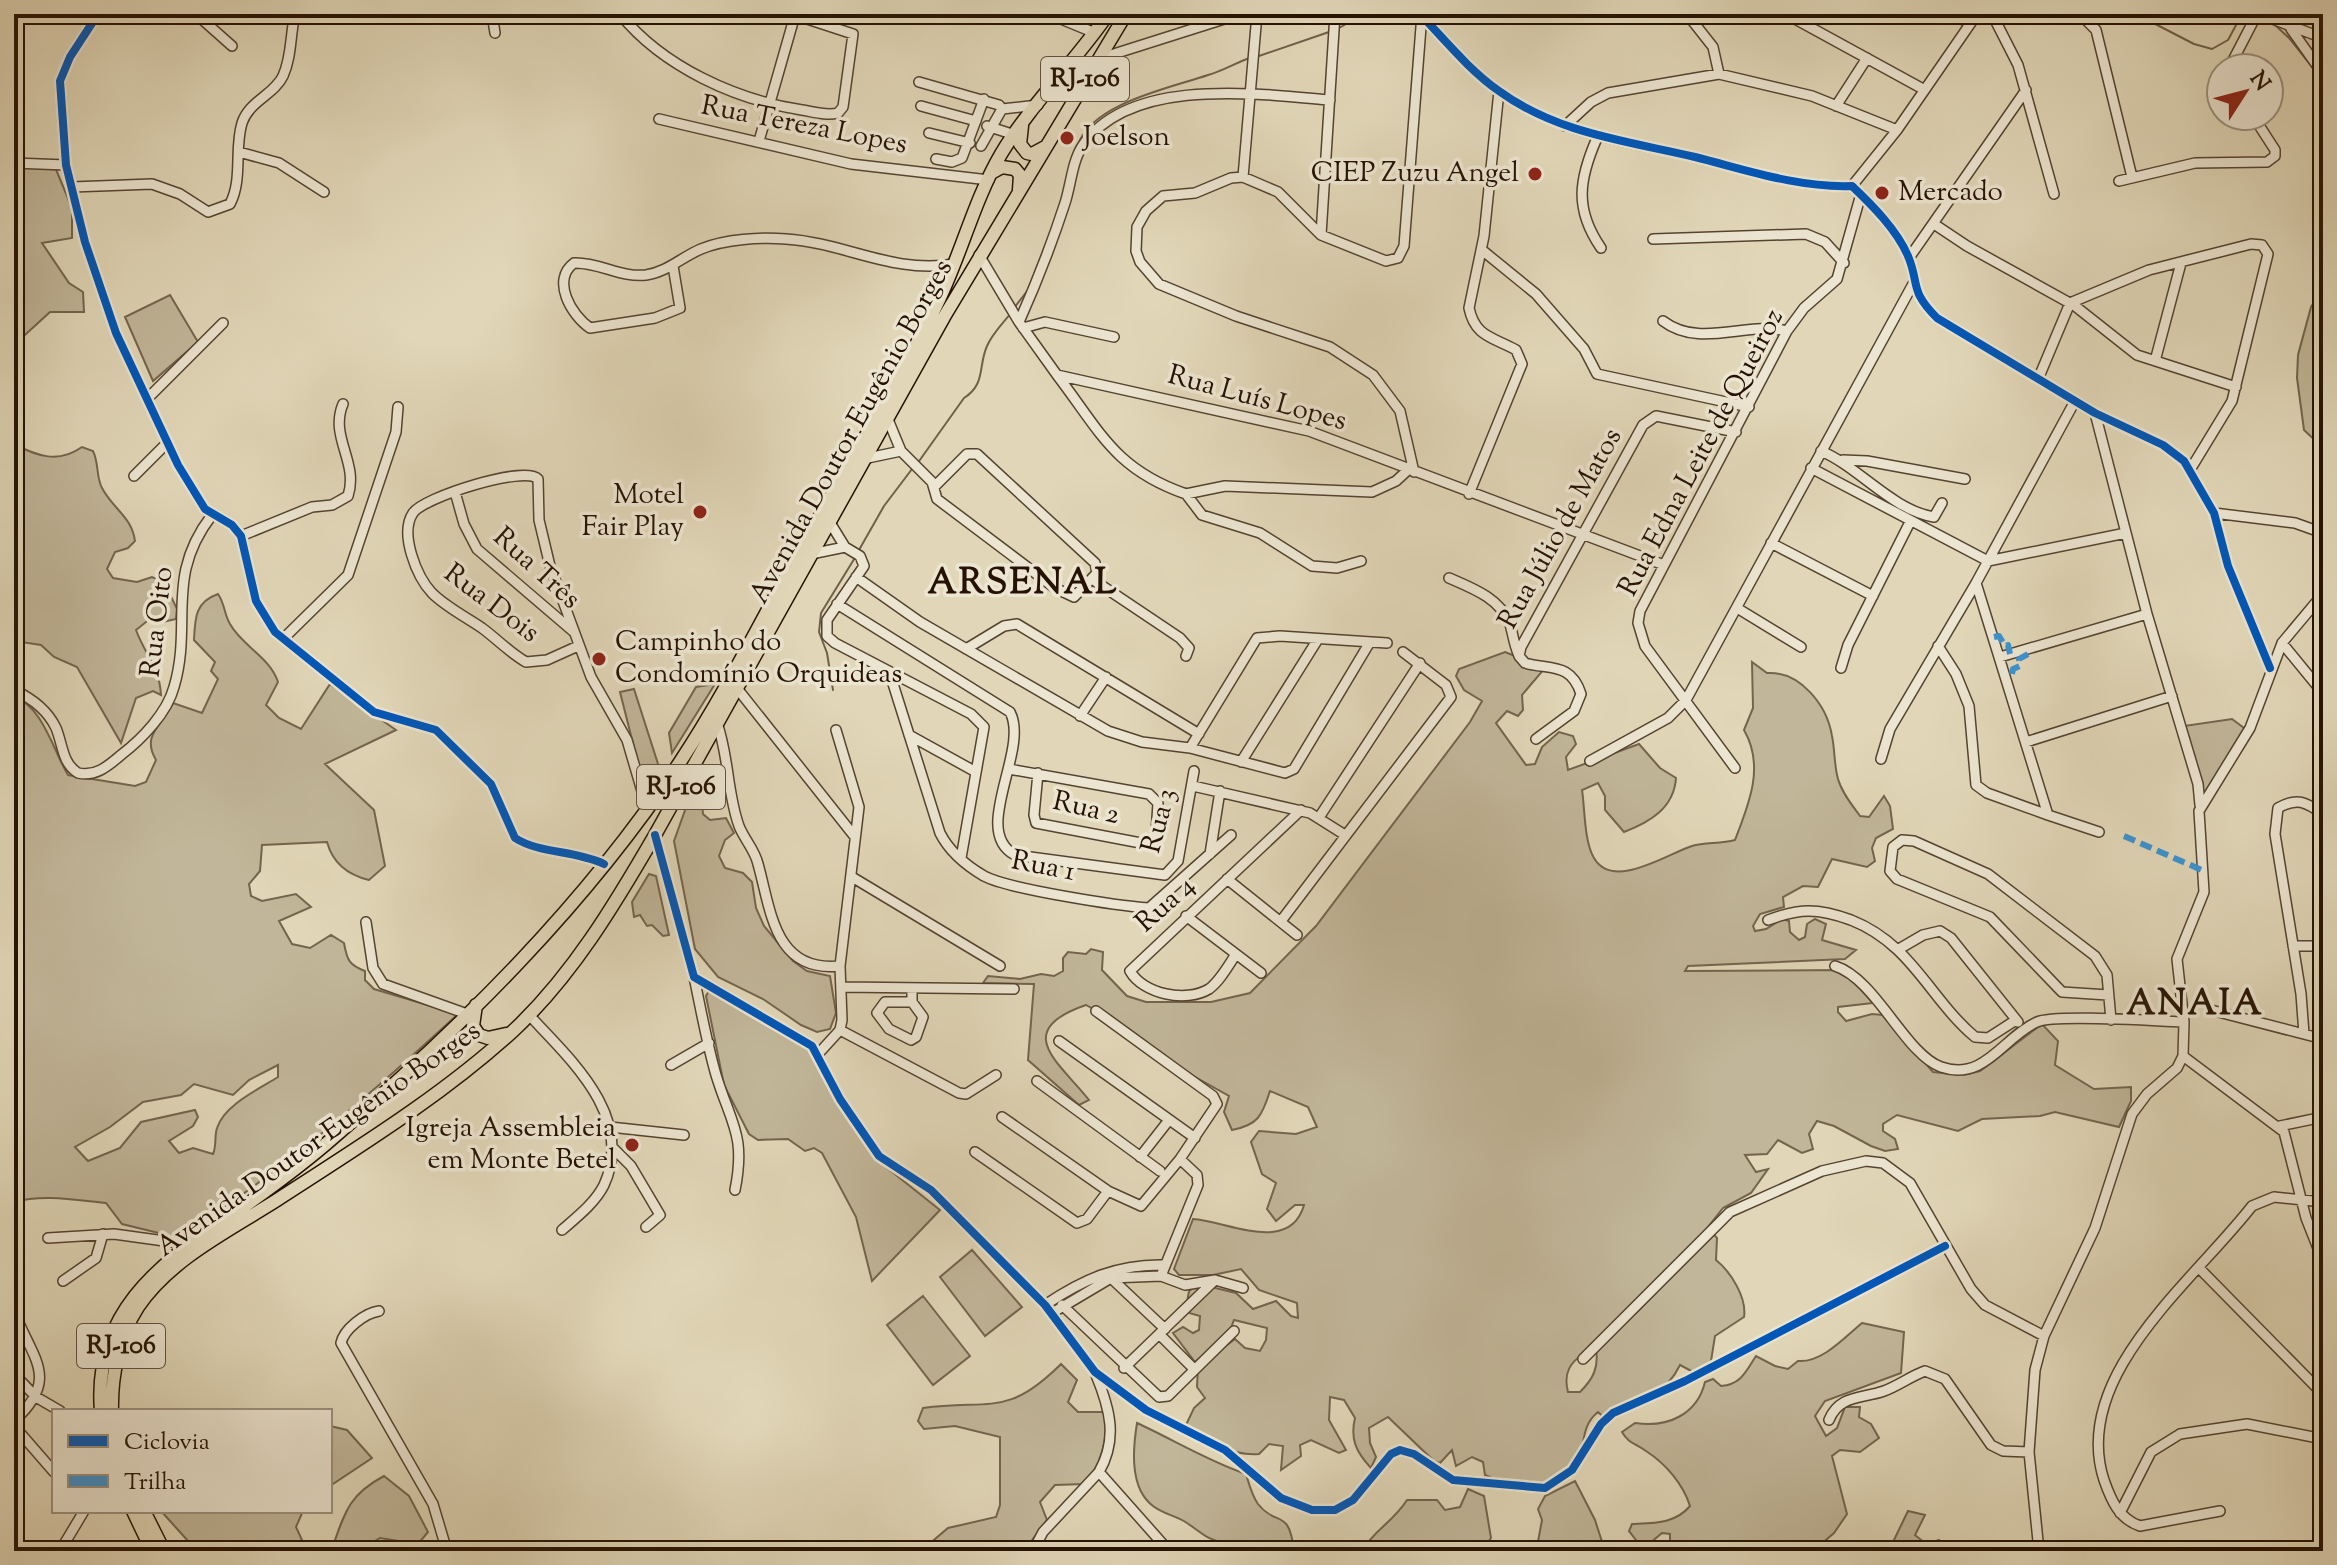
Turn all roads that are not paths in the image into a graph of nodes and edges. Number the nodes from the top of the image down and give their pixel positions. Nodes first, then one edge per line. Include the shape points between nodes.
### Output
1 (98, 14) edge
2 (196, 14) edge
3 (295, 14) edge
4 (492, 14) edge
5 (620, 14) edge
6 (1049, 14) edge
7 (1108, 14) edge
8 (1126, 14) edge
9 (1240, 14) edge
10 (1257, 14) edge
11 (1421, 14) edge
12 (1550, 14) edge
13 (1581, 14) edge
14 (1687, 14) edge
15 (1786, 14) edge
16 (1956, 14) edge
17 (1977, 14) edge
18 (1992, 14) edge
19 (2080, 14) edge
20 (794, 15) edge
21 (2257, 15) edge
22 (1335, 16) edge
23 (1969, 24) junction
24 (2291, 29) junction
25 (495, 33) dead end
26 (1095, 33) junction
27 (2323, 38) edge
28 (232, 46) dead end
29 (2237, 52) edge
30 (1867, 58) junction
31 (1096, 60) junction
32 (1719, 74) junction
33 (2323, 74) edge
34 (919, 82) dead end
35 (1923, 89) junction
36 (2026, 90) junction
37 (1499, 91) junction
38 (1250, 94) junction
39 (984, 99) junction
40 (1330, 100) junction
41 (769, 105) junction
42 (1038, 105) junction
43 (921, 106) dead end
44 (1836, 106) junction
45 (1002, 109) junction
46 (659, 119) dead end
47 (976, 123) junction
48 (990, 126) junction
49 (1565, 126) junction
50 (1018, 130) junction
51 (1897, 130) junction
52 (2263, 132) edge
53 (929, 133) dead end
54 (1597, 138) junction
55 (759, 141) junction
56 (970, 143) junction
57 (1048, 145) junction
58 (981, 146) dead end
59 (239, 152) junction
60 (936, 159) dead end
61 (14, 163) edge
62 (66, 165) junction
63 (991, 176) junction
64 (1243, 177) junction
65 (2132, 177) junction
66 (2119, 181) dead end
67 (1852, 186) junction
68 (72, 187) junction
69 (324, 192) dead end
70 (1019, 193) junction
71 (1861, 194) junction
72 (2054, 194) dead end
73 (1934, 224) junction
74 (1321, 235) junction
75 (1653, 239) dead end
76 (1601, 248) dead end
77 (1482, 250) junction
78 (979, 255) junction
79 (1909, 258) junction
80 (1844, 263) junction
81 (2181, 263) junction
82 (954, 264) junction
83 (673, 266) junction
84 (1913, 284) junction
85 (2070, 303) junction
86 (1663, 321) dead end
87 (1019, 322) junction
88 (223, 323) dead end
89 (1787, 331) junction
90 (1114, 337) dead end
91 (2155, 361) junction
92 (1057, 375) junction
93 (2039, 377) junction
94 (2236, 387) junction
95 (147, 399) junction
96 (2075, 401) junction
97 (343, 404) dead end
98 (398, 407) dead end
99 (1749, 407) junction
100 (2095, 413) junction
101 (887, 417) junction
102 (1736, 432) junction
103 (167, 443) junction
104 (901, 451) junction
105 (1821, 451) junction
106 (863, 459) junction
107 (1843, 460) junction
108 (1811, 468) junction
109 (1411, 470) junction
110 (2190, 470) junction
111 (134, 476) dead end
112 (1965, 479) dead end
113 (935, 486) junction
114 (455, 492) junction
115 (1186, 494) junction
116 (1469, 494) junction
117 (1942, 503) dead end
118 (2214, 513) junction
119 (212, 515) junction
120 (829, 521) junction
121 (1910, 522) junction
122 (2126, 533) junction
123 (2323, 533) edge
124 (1585, 535) junction
125 (241, 536) junction
126 (1771, 543) junction
127 (853, 552) junction
128 (811, 554) junction
129 (1361, 561) dead end
130 (1988, 561) junction
131 (1664, 565) junction
132 (856, 577) junction
133 (1449, 578) dead end
134 (1092, 579) junction
135 (1976, 583) junction
136 (2323, 594) edge
137 (1873, 596) junction
138 (837, 604) junction
139 (1737, 608) junction
140 (2147, 614) junction
141 (574, 632) junction
142 (284, 638) junction
143 (1318, 639) junction
144 (1370, 642) junction
145 (1387, 643) dead end
146 (2282, 643) junction
147 (578, 646) junction
148 (1938, 646) junction
149 (1801, 647) dead end
150 (966, 649) junction
151 (1403, 652) dead end
152 (1186, 656) dead end
153 (1519, 656) junction
154 (2000, 657) junction
155 (1420, 663) junction
156 (1841, 668) dead end
157 (2270, 668) junction
158 (889, 671) junction
159 (1106, 677) junction
160 (736, 687) junction
161 (14, 690) edge
162 (2323, 693) edge
163 (2172, 696) junction
164 (1686, 700) junction
165 (1080, 716) junction
166 (717, 723) junction
167 (836, 730) dead end
168 (1199, 734) junction
169 (909, 735) junction
170 (1536, 739) dead end
171 (2026, 742) junction
172 (1190, 748) junction
173 (1881, 759) dead end
174 (1590, 761) dead end
175 (1241, 762) junction
176 (1735, 768) dead end
177 (1009, 769) junction
178 (1194, 771) dead end
179 (976, 772) junction
180 (1038, 773) junction
181 (1193, 786) junction
182 (1220, 791) junction
183 (2203, 802) junction
184 (650, 803) junction
185 (1301, 810) junction
186 (2323, 814) edge
187 (2048, 815) junction
188 (1320, 816) junction
189 (2099, 832) dead end
190 (655, 835) junction
191 (1231, 835) dead end
192 (1345, 835) junction
193 (855, 837) junction
194 (1210, 854) junction
195 (961, 858) junction
196 (604, 864) junction
197 (852, 877) junction
198 (1227, 879) junction
199 (1186, 916) junction
200 (1768, 920) dead end
201 (1281, 921) junction
202 (366, 922) dead end
203 (1297, 935) dead end
204 (2293, 946) junction
205 (2323, 946) edge
206 (1899, 949) junction
207 (1236, 954) junction
208 (840, 966) junction
209 (1000, 966) dead end
210 (1835, 966) dead end
211 (1261, 973) dead end
212 (694, 977) junction
213 (841, 987) junction
214 (912, 988) junction
215 (1014, 989) dead end
216 (2108, 995) junction
217 (912, 1002) junction
218 (472, 1010) junction
219 (2211, 1010) dead end
220 (1096, 1011) dead end
221 (529, 1015) junction
222 (2016, 1020) junction
223 (2111, 1020) junction
224 (2184, 1022) junction
225 (840, 1030) junction
226 (2025, 1031) junction
227 (511, 1032) junction
228 (2304, 1034) junction
229 (2323, 1039) edge
230 (1059, 1041) dead end
231 (709, 1043) junction
232 (819, 1053) junction
233 (2183, 1056) junction
234 (671, 1065) dead end
235 (996, 1075) dead end
236 (1037, 1081) dead end
237 (1002, 1117) dead end
238 (2323, 1117) edge
239 (1169, 1120) junction
240 (2280, 1126) junction
241 (610, 1127) junction
242 (684, 1135) dead end
243 (1195, 1138) junction
244 (614, 1149) junction
245 (975, 1152) dead end
246 (1140, 1157) junction
247 (1180, 1159) junction
248 (1160, 1171) dead end
249 (735, 1190) dead end
250 (1108, 1191) junction
251 (2301, 1200) junction
252 (2323, 1202) edge
253 (646, 1227) dead end
254 (562, 1230) dead end
255 (103, 1234) junction
256 (48, 1238) dead end
257 (186, 1244) junction
258 (1945, 1246) junction
259 (2323, 1261) edge
260 (2200, 1269) junction
261 (1162, 1270) junction
262 (1111, 1278) junction
263 (1215, 1280) junction
264 (63, 1281) dead end
265 (1243, 1288) dead end
266 (1062, 1305) junction
267 (1048, 1309) junction
268 (14, 1311) edge
269 (379, 1311) dead end
270 (1162, 1331) junction
271 (1234, 1331) dead end
272 (2044, 1336) junction
273 (1583, 1359) dead end
274 (1124, 1368) junction
275 (1194, 1369) junction
276 (1095, 1372) junction
277 (14, 1374) edge
278 (2323, 1394) edge
279 (36, 1397) junction
280 (57, 1409) edge
281 (101, 1409) edge
282 (112, 1409) edge
283 (1829, 1420) dead end
284 (14, 1424) edge
285 (2323, 1439) edge
286 (2029, 1452) junction
287 (52, 1470) edge
288 (1099, 1472) junction
289 (2220, 1511) dead end
290 (83, 1513) edge
291 (134, 1513) edge
292 (145, 1513) edge
293 (2120, 1513) junction
294 (2323, 1543) edge
295 (14, 1545) edge
296 (1031, 1549) edge
297 (21, 1551) edge
298 (60, 1551) edge
299 (152, 1551) edge
300 (164, 1551) edge
301 (447, 1551) edge
302 (1169, 1551) edge
303 (2039, 1551) edge
304 (2311, 1551) edge

1 - 62 street via 60,81
2 - 28 street
3 - 59 street via 282,79 244,118
4 - 25 street
5 - 41 street via 653,46 742,98
6 - 26 street
7 - 26 highway, Avenida Doutor Eugênio Borges / RJ-106
8 - 31 highway, Avenida Doutor Eugênio Borges / RJ-106
9 - 31 street
10 - 38 street
11 - 37 street
11 - 74 street via 1404,246 1398,258 1386,261
12 - 13 street via 1563,19
14 - 32 street via 1713,47
15 - 30 street
16 - 23 street
17 - 23 street
18 - 36 street
19 - 65 street via 2096,30
20 - 41 street
20 - 41 street via 853,34 843,107 834,115
21 - 24 street
21 - 29 street
22 - 40 street
23 - 35 street
24 - 27 street
24 - 33 street
26 - 42 highway, Avenida Doutor Eugênio Borges / RJ-106
30 - 35 street
30 - 44 street
31 - 57 highway, Avenida Doutor Eugênio Borges / RJ-106
32 - 44 street
32 - 49 street via 1608,93
34 - 39 street
35 - 51 street
36 - 72 street
36 - 73 street
37 - 49 street
37 - 77 street
38 - 40 street
38 - 64 street
38 - 87 street via 1189,93 1164,99 1125,113 1093,134 1078,156
39 - 45 street
39 - 47 street
40 - 74 street
41 - 55 street
42 - 45 street
42 - 50 highway, Avenida Doutor Eugênio Borges / RJ-106
43 - 47 street
44 - 51 street
45 - 48 street
46 - 55 street, Rua Tereza Lopes
47 - 48 street
47 - 56 street
48 - 50 street
48 - 58 street
49 - 54 street
50 - 57 highway via 1027,153
50 - 63 highway, Avenida Doutor Eugênio Borges / RJ-106
51 - 67 street
52 - 65 street via 2275,150 2267,162 2195,163
53 - 56 street
54 - 67 street via 1795,182
54 - 76 street via 1580,196 1585,220
55 - 63 street, Rua Tereza Lopes via 851,164
56 - 60 street via 957,162
57 - 70 highway, Avenida Doutor Eugênio Borges / RJ-106
59 - 68 street via 234,195 230,204 215,211 152,184
59 - 69 street via 279,163
61 - 62 street
62 - 68 street
63 - 70 highway via 1008,166 1018,171
63 - 82 highway, Avenida Doutor Eugênio Borges / RJ-106
64 - 74 street via 1278,192
64 - 109 street via 1159,198 1137,227 1140,262 1169,290 1330,347 1360,364 1400,411
65 - 66 street
67 - 71 street
68 - 95 street via 116,333
70 - 78 highway, Avenida Doutor Eugênio Borges / RJ-106
71 - 79 street
71 - 80 street, Rua Edna Leite de Queiroz
73 - 79 street
73 - 85 street
75 - 80 street via 1806,234 1825,242
77 - 99 street via 1536,294 1584,349 1597,374
77 - 116 street via 1472,287 1471,319 1482,335 1516,350 1522,364
78 - 87 street
78 - 101 highway, Avenida Doutor Eugênio Borges / RJ-106
79 - 84 street
80 - 89 street, Rua Edna Leite de Queiroz via 1833,286 1804,308
81 - 85 street via 2126,277
81 - 91 street
81 - 94 street via 2251,244 2266,247
82 - 83 street via 917,268 772,238 718,244
82 - 184 highway, Avenida Doutor Eugênio Borges / RJ-106 via 912,351 735,669
83 - 83 street via 642,276 574,263 565,273 563,289 590,328 655,318 680,308
84 - 93 street via 1943,324
84 - 105 street
85 - 91 street via 2129,351
85 - 93 street
86 - 89 street via 1693,333 1763,326
87 - 90 street via 1045,322
87 - 92 street
88 - 95 street
89 - 99 street, Rua Edna Leite de Queiroz
91 - 94 street
92 - 109 street, Rua Luís Lopes via 1309,431
92 - 115 street via 1126,464
93 - 96 street
94 - 110 street
95 - 103 street
96 - 100 street
96 - 130 street
97 - 125 street via 337,418 351,475 348,496
98 - 142 street via 396,432 348,575
99 - 102 street, Rua Edna Leite de Queiroz
100 - 110 street via 2163,445
100 - 122 street
101 - 104 street
101 - 106 highway, Avenida Doutor Eugênio Borges / RJ-106
102 - 124 street, Rua Júlio de Matos via 1651,417
102 - 131 street, Rua Edna Leite de Queiroz
103 - 111 street
103 - 119 street
104 - 106 street
104 - 113 street
105 - 107 street
105 - 108 street
106 - 120 highway, Avenida Doutor Eugênio Borges / RJ-106
107 - 112 street
107 - 117 street via 1896,500 1928,516 1934,517
108 - 121 street
108 - 126 street
109 - 115 street via 1372,492 1225,486
109 - 116 street, Rua Luís Lopes
110 - 118 street
113 - 134 street via 937,499 1068,597
113 - 134 street via 967,454 977,454 1095,563
114 - 141 street, Rua Três via 477,549
114 - 141 street via 524,473 538,479 542,540
114 - 147 street, Rua Dois via 418,507 408,523 419,574 434,595 515,656 536,663
115 - 129 street via 1202,515 1260,533 1308,564 1337,568
116 - 124 street, Rua Luís Lopes
118 - 123 street via 2295,523
118 - 157 street via 2228,566
119 - 125 street
119 - 161 street, Rua Oito via 193,546 181,583 174,690 156,720 126,751 96,773 78,773 67,763 52,721
120 - 127 street
120 - 128 highway, Avenida Doutor Eugênio Borges / RJ-106
121 - 130 street
121 - 137 street
122 - 130 street
122 - 140 street
124 - 131 street, Rua Luís Lopes
124 - 153 street, Rua Júlio de Matos
125 - 142 street via 256,601
126 - 137 street
126 - 139 street
127 - 128 street
127 - 132 street via 864,566
128 - 160 highway, Avenida Doutor Eugênio Borges / RJ-106
130 - 135 street
131 - 164 street, Rua Edna Leite de Queiroz via 1638,623 1645,646
132 - 138 street
132 - 150 street
133 - 153 street via 1499,607
134 - 152 street via 1180,638 1189,648
135 - 148 street
135 - 154 street
136 - 146 street
137 - 156 street
138 - 158 street via 825,627 827,636
138 - 177 street via 1006,708 1016,727
139 - 149 street
139 - 164 street
140 - 154 street
140 - 163 street
141 - 147 street
142 - 196 street via 374,712 436,730 491,784 515,838
143 - 144 street
143 - 168 street via 1280,636 1253,641
143 - 175 street
144 - 145 street
144 - 175 street via 1293,771
146 - 157 street
146 - 162 street
147 - 184 street via 623,729
148 - 173 street via 1890,729
148 - 187 street via 1969,706 1976,785
150 - 159 street via 1017,624
150 - 165 street
151 - 155 street
153 - 170 street, Rua Júlio de Matos via 1532,665 1559,668 1581,694 1574,711
154 - 171 street
155 - 188 street
155 - 192 street via 1446,685 1451,697
157 - 183 street via 2250,728
158 - 169 street, Rua 1
158 - 179 street via 971,714 984,727
159 - 165 street
159 - 168 street
160 - 166 highway, Avenida Doutor Eugênio Borges / RJ-106
160 - 193 street
163 - 171 street
163 - 183 street
164 - 174 street via 1668,718
164 - 176 street, Rua Edna Leite de Queiroz
165 - 172 street via 1124,738
166 - 190 highway, Avenida Doutor Eugênio Borges / RJ-106
166 - 208 street via 739,827 758,863 774,928 802,960
167 - 193 street via 858,797
168 - 172 street
169 - 179 street
169 - 195 street, Rua 1 via 940,833
171 - 187 street
172 - 175 street
177 - 180 street, Rua 2
177 - 181 street, Rua 3 via 997,821 1000,839 1010,852 1157,876 1178,861
178 - 181 street, Rua 3
179 - 195 street
180 - 180 street, Rua 2 via 1153,796 1158,803 1156,834 1146,844 1036,823
181 - 182 street
182 - 185 street
182 - 194 street
183 - 224 street via 2204,892 2177,959
184 - 196 highway, Avenida Doutor Eugênio Borges / RJ-106
185 - 188 street
185 - 198 street, Rua 4
186 - 204 street via 2292,801 2278,808 2275,816
187 - 189 street
188 - 192 street
190 - 212 street
190 - 221 highway, Avenida Doutor Eugênio Borges / RJ-106 via 600,926
191 - 194 street, Rua 1
192 - 201 street
193 - 197 street
194 - 195 street, Rua 1 via 1149,908 994,880
196 - 218 highway, Avenida Doutor Eugênio Borges / RJ-106
197 - 208 street
197 - 209 street
198 - 199 street, Rua 4
198 - 201 street, Rua 4
199 - 207 street
199 - 207 street, Rua 4 via 1130,971 1148,991 1203,992
200 - 206 street via 1796,910 1825,911 1877,931
201 - 203 street, Rua 4
202 - 218 street via 373,968 383,984
204 - 205 street
204 - 228 street
206 - 222 street via 1975,1037 1988,1038
206 - 222 street via 1940,931
207 - 211 street
208 - 213 street
210 - 226 street via 1846,970 1928,1058 1943,1067 1977,1066
212 - 231 street
212 - 232 street via 804,1039
213 - 214 street
213 - 225 street
214 - 215 street
214 - 217 street
216 - 216 street via 2102,961 1988,874 1914,841 1902,840 1893,847 1890,871 1897,879 1990,917 2062,992
216 - 223 street
217 - 217 street via 885,1002 877,1013 889,1029 911,1040 923,1017
218 - 227 highway via 479,1035
218 - 257 highway, Avenida Doutor Eugênio Borges / RJ-106 via 422,1061 295,1170
219 - 228 street
220 - 243 street via 1213,1096 1216,1108
221 - 227 highway, Avenida Doutor Eugênio Borges / RJ-106
221 - 241 street via 584,1076
222 - 226 street
223 - 224 street
223 - 226 street via 2047,1019
224 - 233 street
225 - 232 street
225 - 235 street via 959,1093
227 - 282 highway, Avenida Doutor Eugênio Borges / RJ-106 via 424,1100 197,1252 153,1289 127,1328 116,1362
228 - 229 street
230 - 239 street
231 - 234 street
231 - 249 street via 739,1140
232 - 267 street via 840,1099 879,1156 931,1190
233 - 240 street
233 - 272 street via 2132,1114 2095,1228
236 - 246 street
237 - 250 street
238 - 240 street
239 - 243 street
239 - 246 street
240 - 251 street
241 - 242 street
241 - 244 street
243 - 247 street
244 - 253 street via 631,1166 660,1215
244 - 254 street via 603,1186
245 - 250 street via 1077,1223 1087,1219
246 - 248 street
247 - 250 street via 1141,1206
247 - 261 street via 1197,1175 1198,1185
251 - 252 street
251 - 259 street
251 - 260 street via 2259,1200
255 - 256 street
255 - 257 street
255 - 264 street via 96,1258
257 - 281 highway, Avenida Doutor Eugênio Borges / RJ-106 via 140,1286 123,1310 101,1376
258 - 272 street via 1985,1305
258 - 273 street via 1922,1201 1883,1163 1866,1161 1822,1171 1724,1217
258 - 276 street via 1613,1413 1572,1470 1551,1486 1537,1489 1453,1480 1400,1450 1353,1500 1335,1510 1312,1510 1281,1498 1225,1450 1146,1410
260 - 278 street
260 - 293 street via 2134,1347 2105,1395 2096,1444 2108,1492
261 - 262 street
261 - 263 street via 1185,1285
261 - 267 street via 1119,1269 1093,1276
262 - 266 street
262 - 270 street
263 - 265 street
263 - 270 street
266 - 267 street
266 - 274 street
267 - 276 street
268 - 279 street via 42,1373
269 - 301 street via 345,1332 341,1343 433,1504
270 - 274 street
270 - 275 street
271 - 275 street
272 - 286 street via 2031,1399
274 - 275 street via 1164,1398
276 - 288 street via 1112,1437
277 - 279 street
279 - 280 street
279 - 284 street
283 - 286 street via 1846,1400 1882,1392 1925,1371 1945,1379 1991,1445
284 - 287 street
285 - 293 street via 2247,1424 2180,1434 2151,1452
286 - 303 street
288 - 296 street
288 - 302 street
289 - 293 street via 2140,1526
290 - 298 street
291 - 299 highway
292 - 300 highway
294 - 304 street
295 - 297 street

